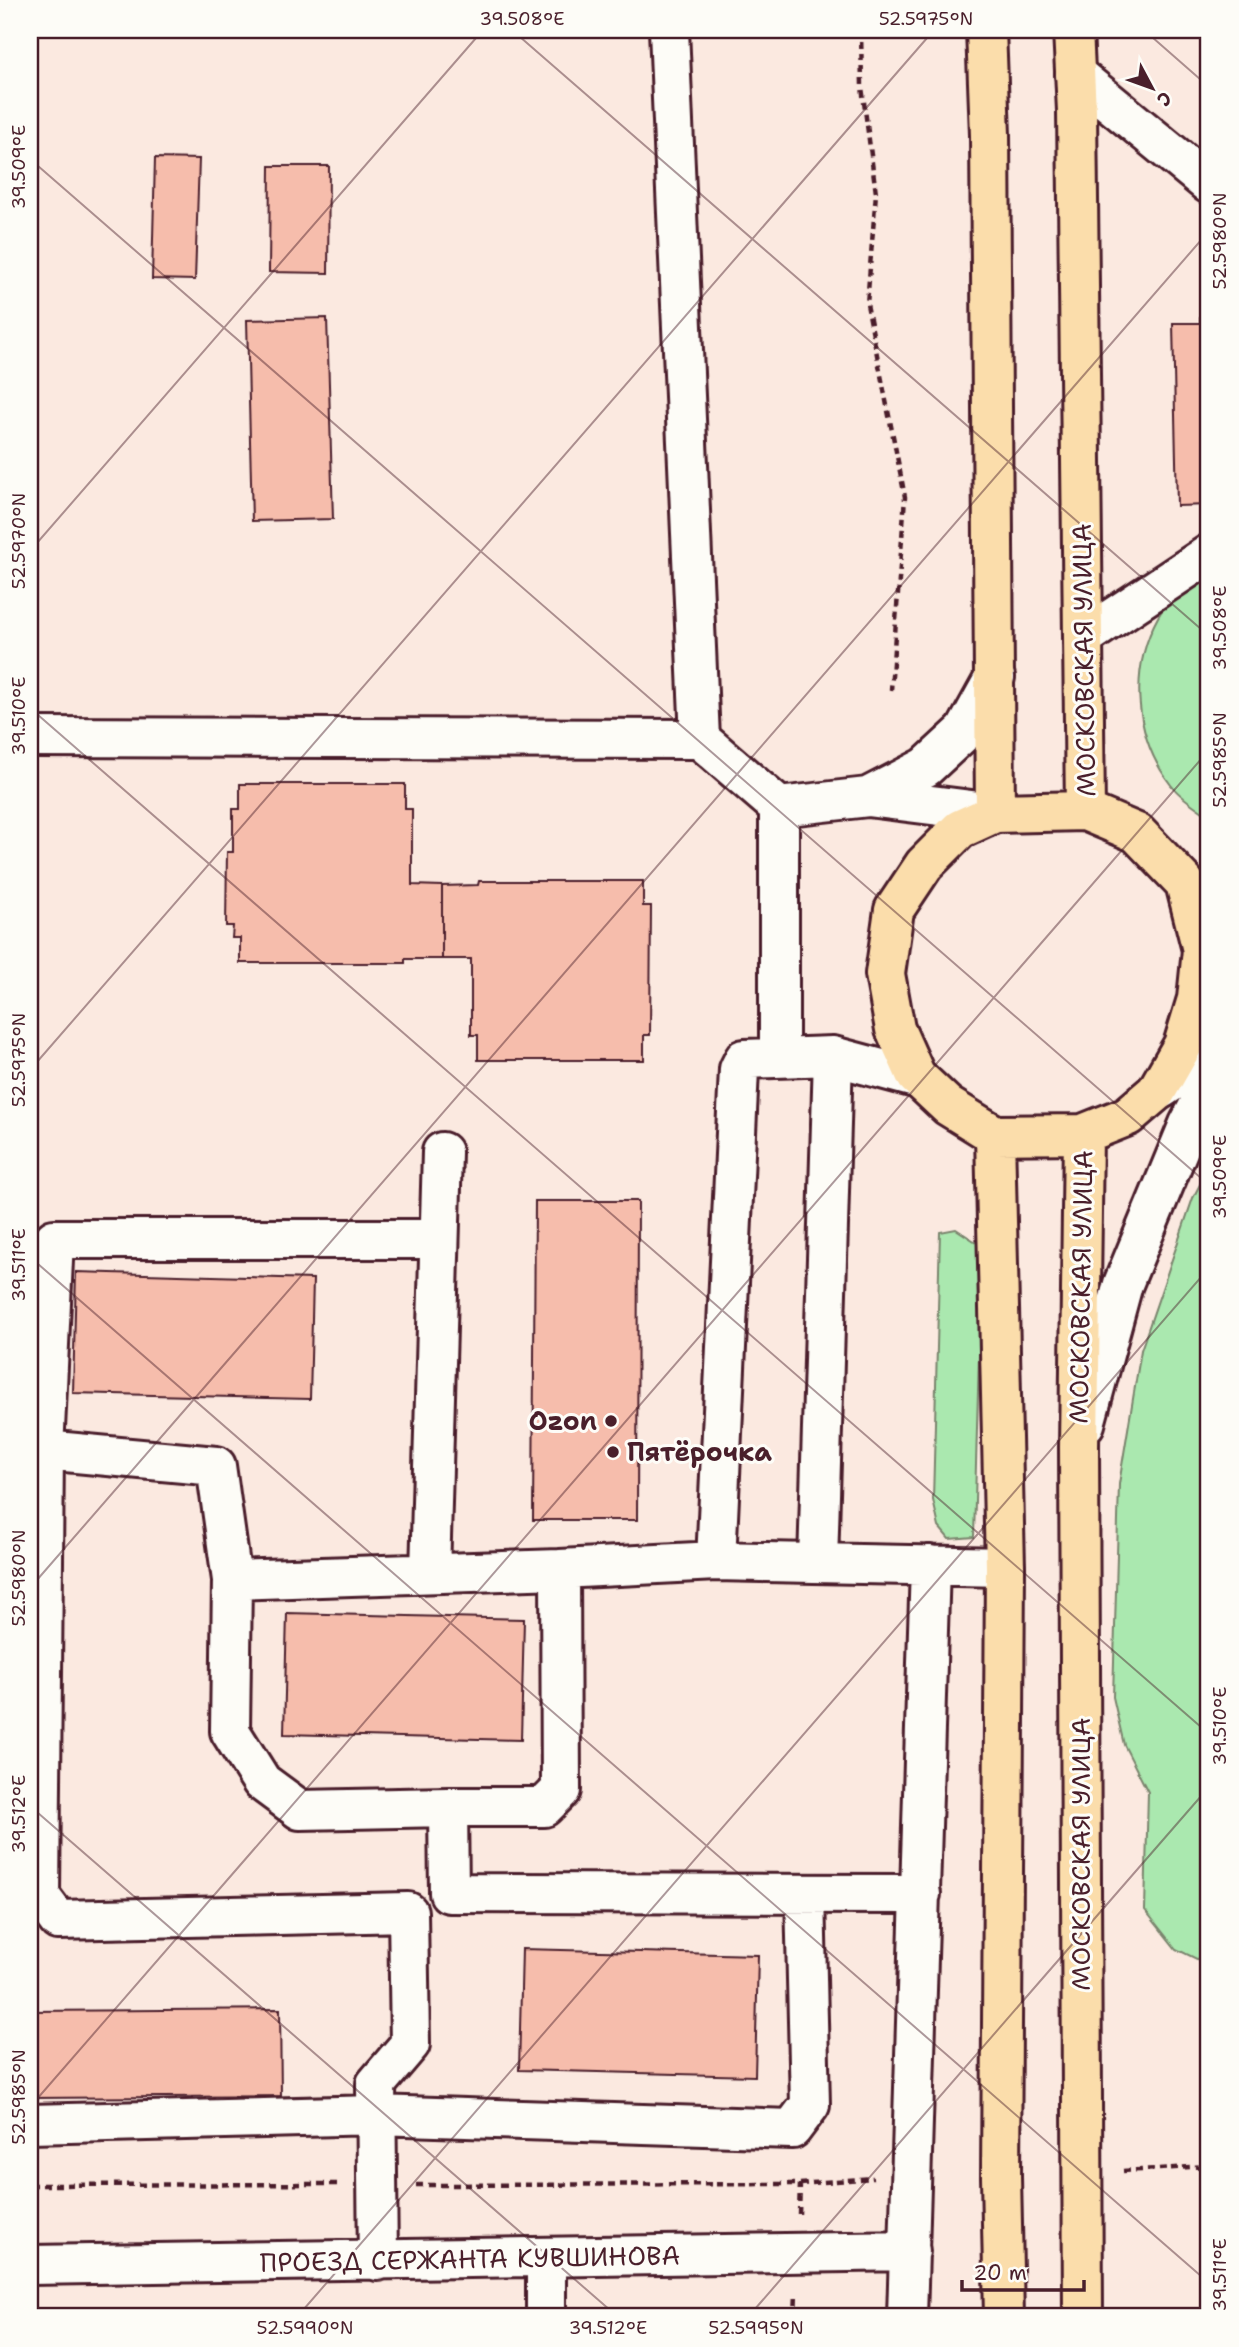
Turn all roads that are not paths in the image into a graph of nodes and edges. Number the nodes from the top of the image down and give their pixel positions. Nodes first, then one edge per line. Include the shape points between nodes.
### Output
1 (669, 30) edge
2 (986, 30) edge
3 (1073, 30) edge
4 (1075, 74) junction
5 (1209, 184) edge
6 (1209, 554) edge
7 (1083, 637) junction
8 (995, 677) junction
9 (30, 737) edge
10 (699, 739) junction
11 (867, 796) junction
12 (779, 807) junction
13 (1086, 811) junction
14 (995, 813) junction
15 (1197, 888) edge
16 (833, 1056) junction
17 (779, 1057) junction
18 (1209, 1057) edge
19 (919, 1079) junction
20 (1209, 1086) edge
21 (1156, 1092) junction
22 (1083, 1134) junction
23 (995, 1135) junction
24 (442, 1152) dead end
25 (439, 1239) junction
26 (1079, 1447) junction
27 (44, 1450) junction
28 (716, 1561) junction
29 (818, 1563) junction
30 (930, 1565) junction
31 (1005, 1567) junction
32 (560, 1569) junction
33 (430, 1573) junction
34 (232, 1580) junction
35 (448, 1807) junction
36 (805, 1894) junction
37 (921, 1894) junction
38 (376, 2115) junction
39 (30, 2124) edge
40 (909, 2251) junction
41 (546, 2259) junction
42 (379, 2261) junction
43 (30, 2265) edge
44 (546, 2317) edge
45 (907, 2317) edge
46 (1004, 2317) edge
47 (1083, 2317) edge

1 - 10 street
2 - 8 main road
3 - 4 main road, МОСКОВСКАЯ УЛИЦА
4 - 5 street
4 - 7 main road, МОСКОВСКАЯ УЛИЦА
6 - 7 street
7 - 13 main road, МОСКОВСКАЯ УЛИЦА
8 - 11 street via 965,731 926,767
8 - 14 main road
9 - 10 street
10 - 12 street
11 - 12 street
11 - 14 street
12 - 17 street
13 - 14 main road
13 - 15 main road, МОСКОВСКАЯ УЛИЦА via 1137,833
14 - 19 main road via 960,829 924,864 894,910 885,974 895,1029
15 - 21 main road, МОСКОВСКАЯ УЛИЦА via 1202,950 1198,999 1182,1045
16 - 17 street
16 - 19 street
16 - 29 street
17 - 28 street via 744,1059 739,1069
18 - 21 street
19 - 23 main road via 948,1106
20 - 26 street via 1123,1284
21 - 22 main road, МОСКОВСКАЯ УЛИЦА via 1128,1116
22 - 23 main road
22 - 26 main road, МОСКОВСКАЯ УЛИЦА
23 - 31 main road
24 - 25 street
25 - 27 street via 54,1239
25 - 33 street
26 - 47 main road, МОСКОВСКАЯ УЛИЦА
27 - 34 street via 216,1465
27 - 38 street via 40,1896 58,1920 408,1912 410,2044 376,2084
28 - 29 street
28 - 32 street
29 - 30 street
30 - 31 street
30 - 37 street
31 - 46 main road via 1000,2150
32 - 33 street
32 - 35 street via 561,1790 544,1807
33 - 34 street
34 - 35 street via 230,1731 262,1783 300,1810
35 - 36 street via 449,1893
36 - 37 street
36 - 38 street via 810,2105 792,2129
37 - 40 street
38 - 39 street
38 - 42 street
40 - 41 street, ПРОЕЗД СЕРЖАНТА КУВШИНОВА
40 - 45 street
41 - 42 street, ПРОЕЗД СЕРЖАНТА КУВШИНОВА
41 - 44 street
42 - 43 street, ПРОЕЗД СЕРЖАНТА КУВШИНОВА

